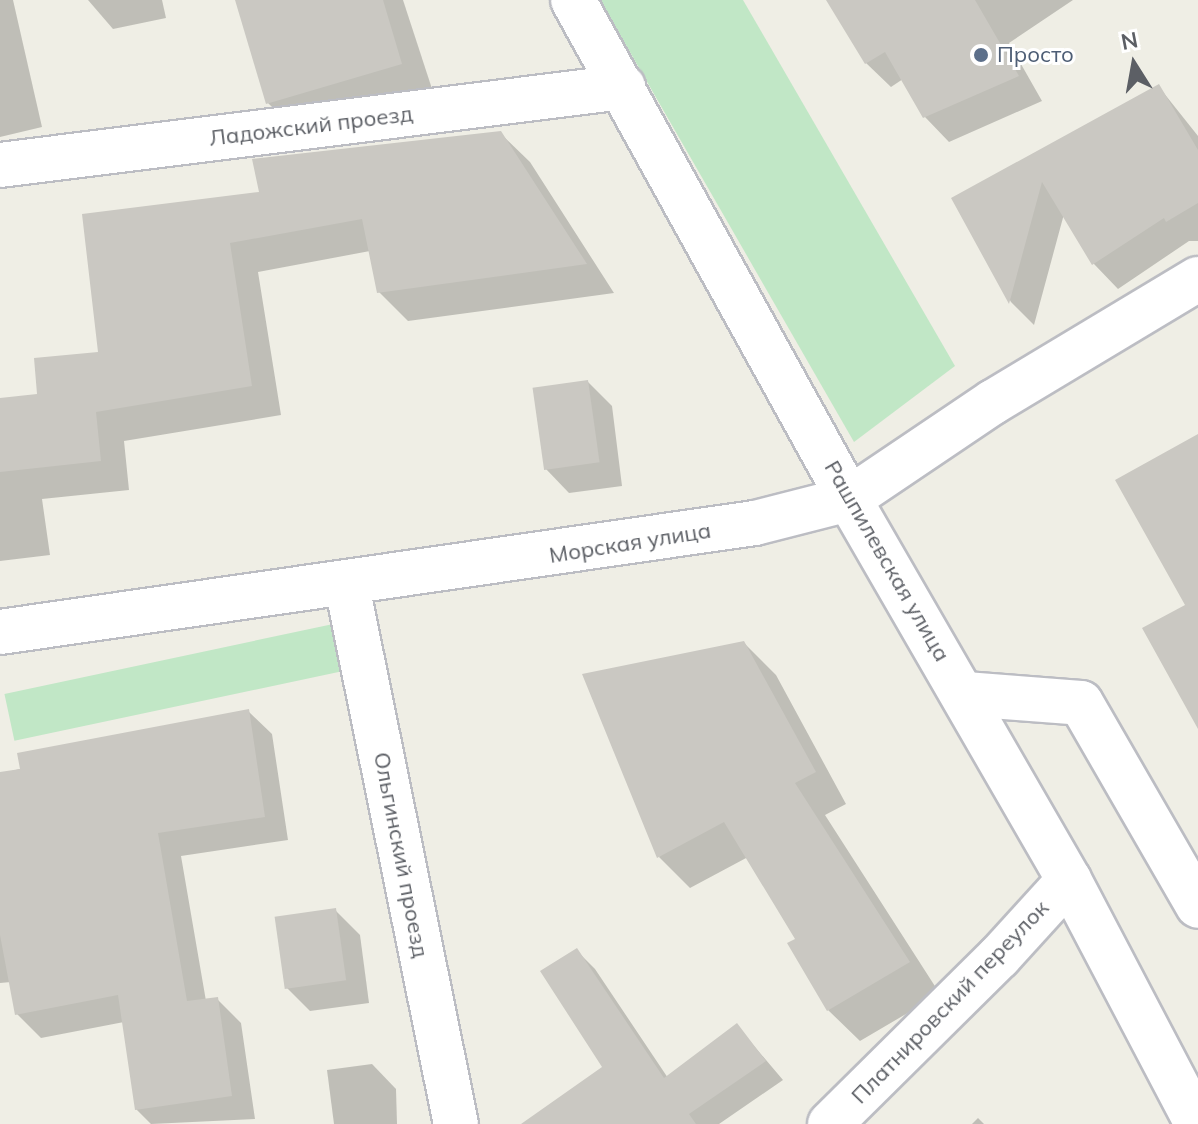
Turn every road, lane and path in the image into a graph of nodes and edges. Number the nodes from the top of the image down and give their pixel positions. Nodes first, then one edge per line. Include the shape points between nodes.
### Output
1 (573, 0) edge
2 (623, 87) junction
3 (0, 165) edge
4 (1198, 279) edge
5 (849, 499) junction
6 (347, 586) junction
7 (0, 632) edge
8 (965, 694) junction
9 (1069, 880) junction
10 (1198, 906) edge
11 (456, 1124) edge
12 (830, 1124) edge
13 (1197, 1124) edge

1 - 2 street, Рашпилевская улица
2 - 3 street, Ладожский проезд
2 - 5 street, Рашпилевская улица
4 - 5 street, Морская улица via 993,402
5 - 6 street, Морская улица via 755,523
5 - 8 street, Рашпилевская улица
6 - 7 street, Морская улица
6 - 11 street, Ольгинский проезд
8 - 9 street, Рашпилевская улица
8 - 10 street via 1081,703
9 - 12 street, Платнировский переулок
9 - 13 street, Рашпилевская улица

